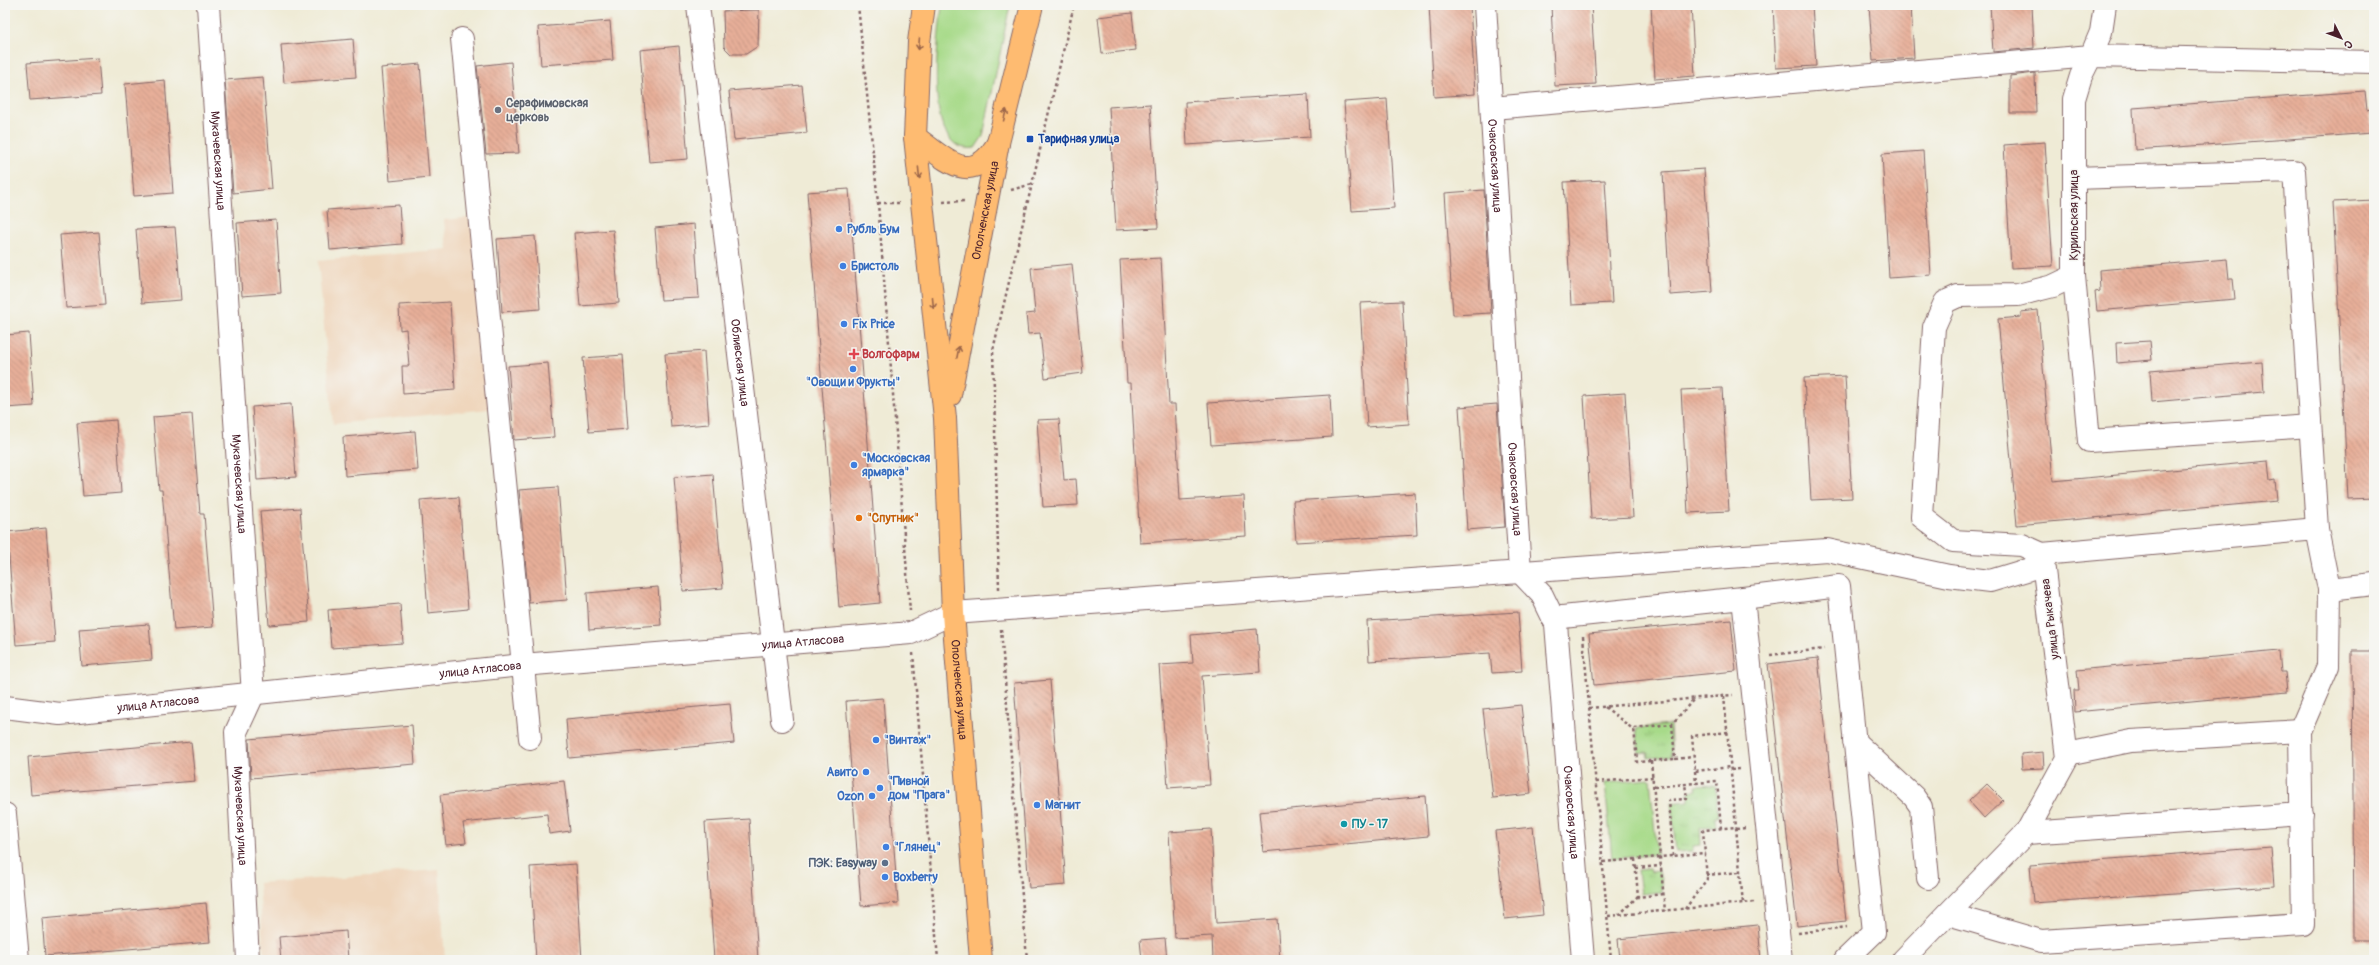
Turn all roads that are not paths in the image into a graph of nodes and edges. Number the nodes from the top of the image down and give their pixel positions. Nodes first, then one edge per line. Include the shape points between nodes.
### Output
1 (208, 5) edge
2 (698, 5) edge
3 (924, 5) edge
4 (1032, 5) edge
5 (1485, 5) edge
6 (2105, 5) edge
7 (462, 40) dead end
8 (2091, 56) junction
9 (2374, 62) edge
10 (1492, 108) junction
11 (915, 137) junction
12 (998, 143) junction
13 (2074, 178) junction
14 (2074, 276) junction
15 (945, 418) junction
16 (2310, 426) junction
17 (2317, 529) junction
18 (2042, 554) junction
19 (1520, 572) junction
20 (2374, 584) edge
21 (2330, 589) junction
22 (1743, 598) junction
23 (953, 613) junction
24 (1553, 618) junction
25 (774, 644) junction
26 (522, 666) junction
27 (253, 695) junction
28 (5, 707) edge
29 (782, 720) dead end
30 (2300, 731) junction
31 (530, 738) dead end
32 (1854, 741) junction
33 (2067, 754) junction
34 (5, 814) edge
35 (2302, 814) junction
36 (2026, 833) junction
37 (1928, 878) dead end
38 (1948, 914) junction
39 (18, 960) edge
40 (248, 960) edge
41 (981, 960) edge
42 (1582, 960) edge
43 (1781, 960) edge
44 (1845, 960) edge
45 (1903, 960) edge

1 - 27 street, Мукачевская улица
2 - 25 street, Обливская улица
3 -> 11 highway, Ополченская улица via 919,42
12 -> 4 highway, Ополченская улица
5 - 10 street, Очаковская улица
6 - 8 street, Курильская улица via 2101,32
7 - 26 street
8 - 9 street
8 - 10 street
8 - 13 street, Курильская улица via 2074,99
10 - 19 street, Очаковская улица
11 - 12 highway via 949,161 969,168 980,165 989,158
11 -> 15 highway, Ополченская улица
15 -> 12 highway, Ополченская улица
13 - 14 street, Курильская улица
13 - 16 street via 2294,172
14 - 16 street via 2089,441
14 - 18 street, Курильская улица via 2053,286 2018,295 1958,296 1945,302 1934,327 1922,517 1954,541 2022,545
15 - 23 highway, Ополченская улица
16 - 17 street
17 - 18 street
17 - 21 street
18 - 19 street via 2043,565 1990,581 1949,576 1827,550
18 - 33 street, улица Рыкачева
19 - 23 street
19 - 24 street, Очаковская улица via 1542,595
20 - 21 street
21 - 30 street via 2328,666
22 - 24 street
22 - 32 street via 1838,586
22 - 43 street
23 - 25 street, улица Атласова via 911,633
23 - 41 highway, Ополченская улица
24 - 42 street, Очаковская улица via 1557,632
25 - 26 street, улица Атласова
25 - 29 street, Обливская улица
26 - 27 street, улица Атласова
26 - 31 street
27 - 28 street, улица Атласова via 60,714
27 - 40 street, Мукачевская улица via 236,732
30 - 33 street via 2131,741
30 - 35 street
32 - 37 street via 1914,797 1921,807
32 - 44 street via 1874,932
33 - 36 street
34 - 39 street
35 - 36 street
35 - 38 street via 2303,924 2040,941
36 - 38 street
38 - 45 street

